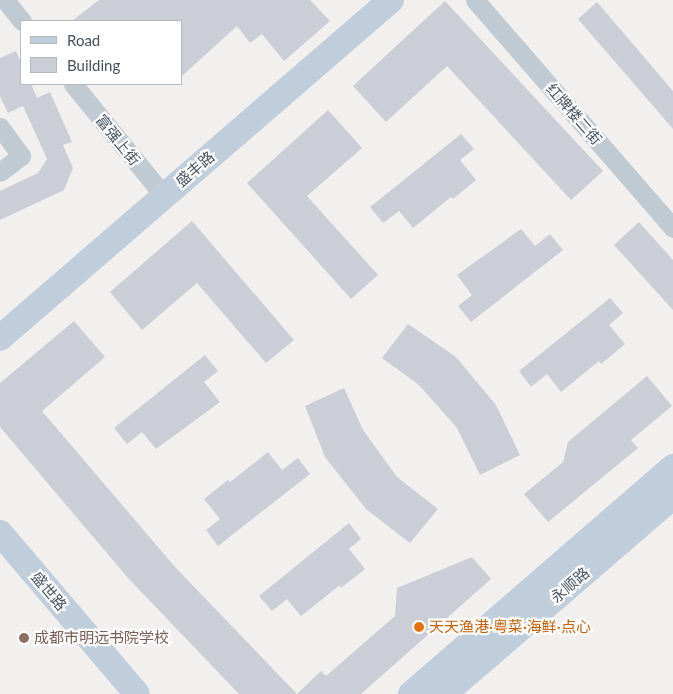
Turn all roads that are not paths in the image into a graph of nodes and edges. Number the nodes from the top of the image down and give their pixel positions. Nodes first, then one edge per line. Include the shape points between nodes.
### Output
1 (391, 0) edge
2 (475, 0) edge
3 (4, 4) edge
4 (21, 20) edge
5 (74, 85) edge
6 (0, 127) edge
7 (0, 172) edge
8 (164, 196) junction
9 (673, 228) edge
10 (0, 337) edge
11 (673, 467) edge
12 (673, 496) edge
13 (0, 533) edge
14 (137, 694) edge
15 (411, 694) edge
16 (444, 694) edge

1 - 8 street, 盛丰路
2 - 9 street, 红牌楼二街
3 - 4 street
5 - 8 street, 富强上街
6 - 7 street via 22,156
8 - 10 street, 盛丰路
11 - 15 street
12 - 16 street, 永顺路
13 - 14 street, 盛世路

